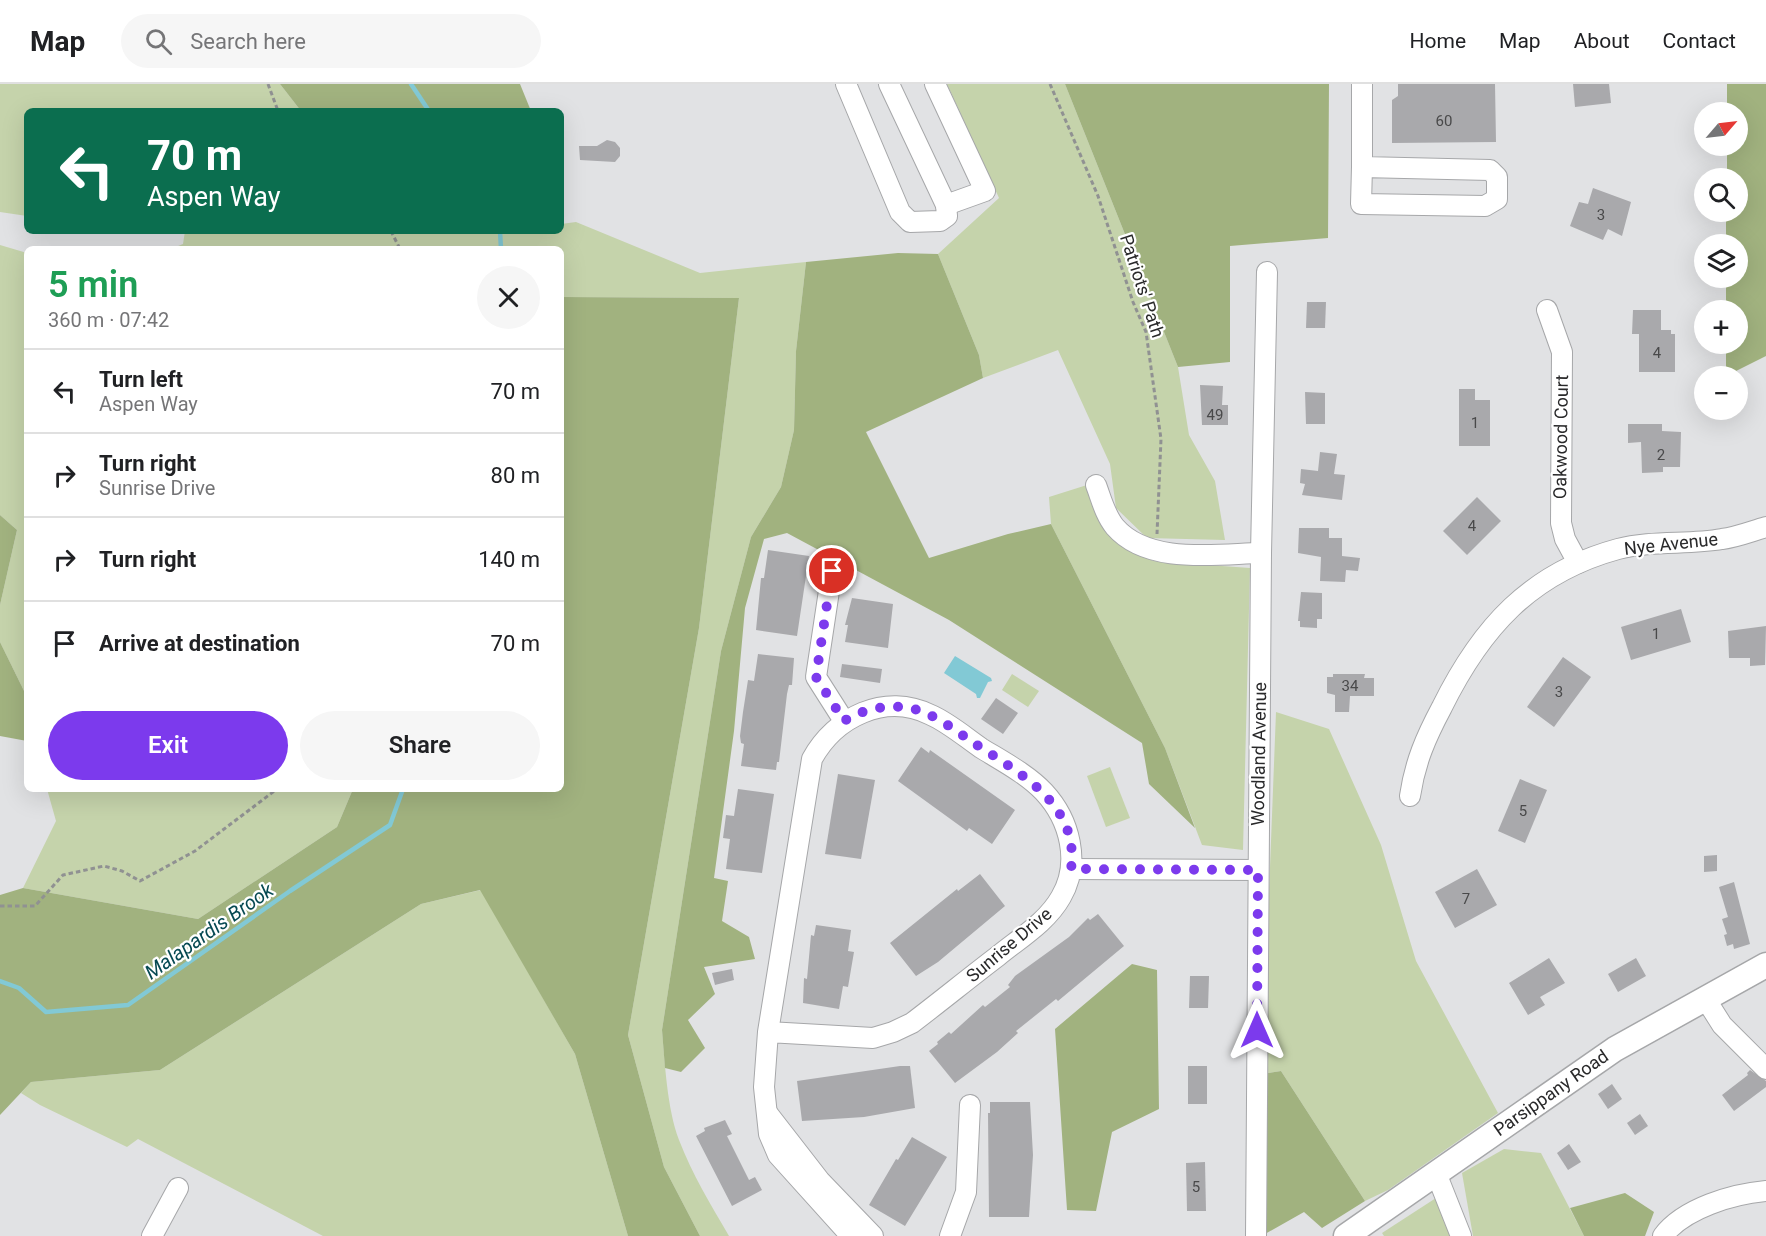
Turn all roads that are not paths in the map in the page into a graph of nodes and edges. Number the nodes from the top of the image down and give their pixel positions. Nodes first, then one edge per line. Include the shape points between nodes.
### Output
1 (846, 84) edge
2 (889, 84) edge
3 (935, 84) edge
4 (1362, 84) edge
5 (1362, 167) junction
6 (946, 205) junction
7 (1267, 272) dead end
8 (1547, 310) dead end
9 (1096, 484) dead end
10 (1766, 527) edge
11 (1261, 552) junction
12 (1578, 563) junction
13 (832, 571) dead end
14 (844, 721) junction
15 (1410, 796) dead end
16 (1071, 869) junction
17 (1258, 870) junction
18 (1766, 965) edge
19 (1705, 998) junction
20 (768, 1032) junction
21 (1766, 1069) edge
22 (970, 1105) dead end
23 (1436, 1173) junction
24 (814, 1186) junction
25 (178, 1188) dead end
26 (1766, 1191) edge
27 (152, 1236) edge
28 (851, 1236) edge
29 (873, 1236) edge
30 (950, 1236) edge
31 (1256, 1236) edge
32 (1346, 1236) edge
33 (1461, 1236) edge
34 (1663, 1236) edge

1 - 6 street via 900,212 910,222 924,224 948,216
2 - 6 street
3 - 6 street via 985,191
4 - 5 street
5 - 5 street via 1490,170 1497,177 1497,199 1485,206 1361,204
7 - 11 street, Woodland Avenue
8 - 12 street, Oakwood Court via 1562,352 1561,523
9 - 11 street via 1113,525 1142,546 1201,554
10 - 12 street, Nye Avenue via 1722,539 1621,548
11 - 17 street, Woodland Avenue
12 - 15 street, Nye Avenue via 1520,598 1474,648 1419,751
13 - 14 street via 816,677
14 - 16 street, Sunrise Drive via 887,707 918,710 942,722 1044,792 1066,829 1071,844
14 - 20 street, Sunrise Drive via 819,748 808,776
16 - 17 street
16 - 20 street, Sunrise Drive via 1062,897 1042,921 912,1023 873,1038
17 - 31 street, Woodland Avenue
18 - 19 main road, Parsippany Road
19 - 21 street via 1722,1025
19 - 23 main road, Parsippany Road via 1615,1049
20 - 24 street, Sunrise Drive via 764,1087 768,1114
22 - 30 street via 966,1192
23 - 32 main road, Parsippany Road
23 - 33 street
24 - 28 street, Sunrise Drive
24 - 29 street, Sunrise Drive
25 - 27 street
26 - 34 street via 1736,1196 1689,1215

